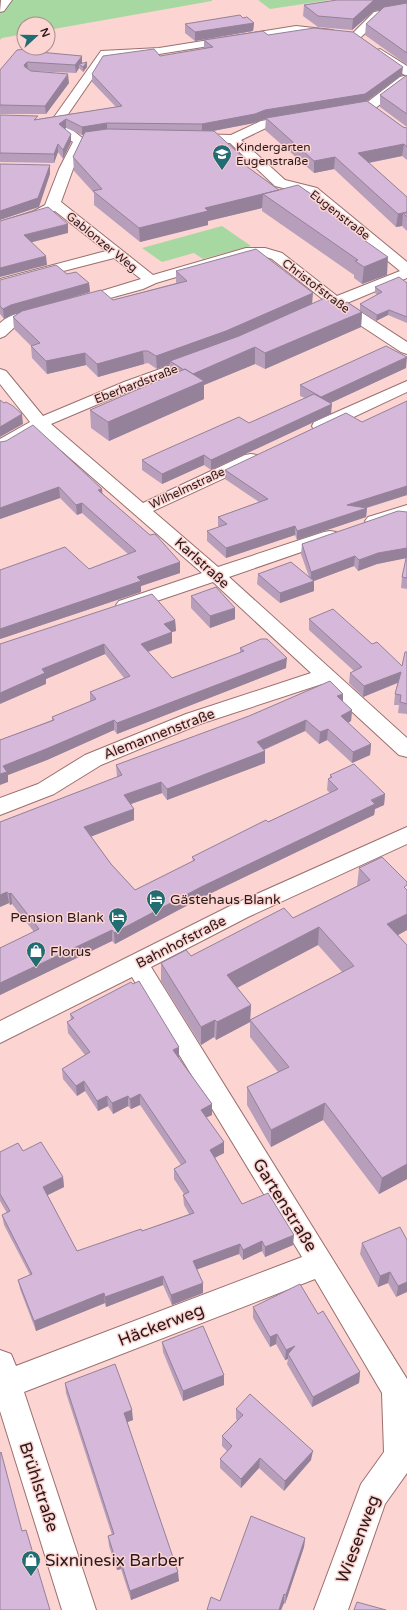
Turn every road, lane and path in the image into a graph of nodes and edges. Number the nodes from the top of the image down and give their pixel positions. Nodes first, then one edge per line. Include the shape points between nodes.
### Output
1 (7, 0) edge
2 (0, 9) edge
3 (407, 9) edge
4 (356, 36) junction
5 (407, 72) edge
6 (70, 78) dead end
7 (407, 78) edge
8 (86, 79) junction
9 (369, 107) junction
10 (330, 113) edge
11 (309, 116) edge
12 (382, 116) edge
13 (44, 120) edge
14 (58, 120) junction
15 (93, 138) edge
16 (177, 138) edge
17 (233, 139) junction
18 (80, 140) junction
19 (51, 168) edge
20 (66, 169) junction
21 (54, 203) junction
22 (0, 226) edge
23 (115, 253) junction
24 (407, 268) edge
25 (407, 273) edge
26 (151, 280) junction
27 (0, 285) edge
28 (335, 302) junction
29 (308, 314) edge
30 (0, 333) edge
31 (407, 349) edge
32 (210, 356) edge
33 (0, 374) edge
34 (407, 386) edge
35 (40, 423) junction
36 (307, 433) edge
37 (0, 446) edge
38 (264, 453) edge
39 (142, 510) junction
40 (407, 510) edge
41 (216, 575) junction
42 (112, 610) edge
43 (325, 676) junction
44 (407, 750) edge
45 (0, 807) edge
46 (407, 835) edge
47 (137, 965) junction
48 (0, 1033) edge
49 (321, 1263) junction
50 (2, 1378) edge
51 (404, 1457) edge
52 (79, 1610) edge
53 (331, 1610) edge

1 - 2 street
3 - 4 street via 378,14
4 - 5 street
4 - 8 street via 296,29 159,51 106,53
6 - 8 street
7 - 9 street
8 - 14 street
9 - 10 street
9 - 12 street
11 - 17 street via 265,124
13 - 14 street
14 - 18 street via 65,132
15 - 18 street
16 - 17 street
17 - 24 street, Eugenstraße via 280,183 312,191
18 - 20 street
19 - 20 street
20 - 21 street
21 - 22 street via 39,214
21 - 23 street, Gablonzer Weg
23 - 26 street, Gablonzer Weg
23 - 27 street
25 - 28 street
26 - 28 street, Christofstraße via 246,252 265,252 277,256
26 - 30 street via 138,286 17,319
28 - 29 street
28 - 31 street, Christofstraße
32 - 35 street, Eberhardstraße via 130,385
33 - 35 street, Karlstraße
34 - 36 street
35 - 37 street, Eberhardstraße
35 - 39 street, Karlstraße
38 - 39 street, Wilhelmstraße
39 - 41 street, Karlstraße
40 - 41 street
41 - 42 street
41 - 43 street, Karlstraße
43 - 44 street, Karlstraße
43 - 45 street, Alemannenstraße via 193,719 93,760 46,789
46 - 47 street, Bahnhofstraße via 240,912
47 - 48 street, Bahnhofstraße
47 - 49 street, Gartenstraße
49 - 50 street, Häckerweg
49 - 51 street, Gartenstraße via 397,1390
50 - 52 street, Brühlstraße
51 - 53 street, Wiesenweg via 372,1495

